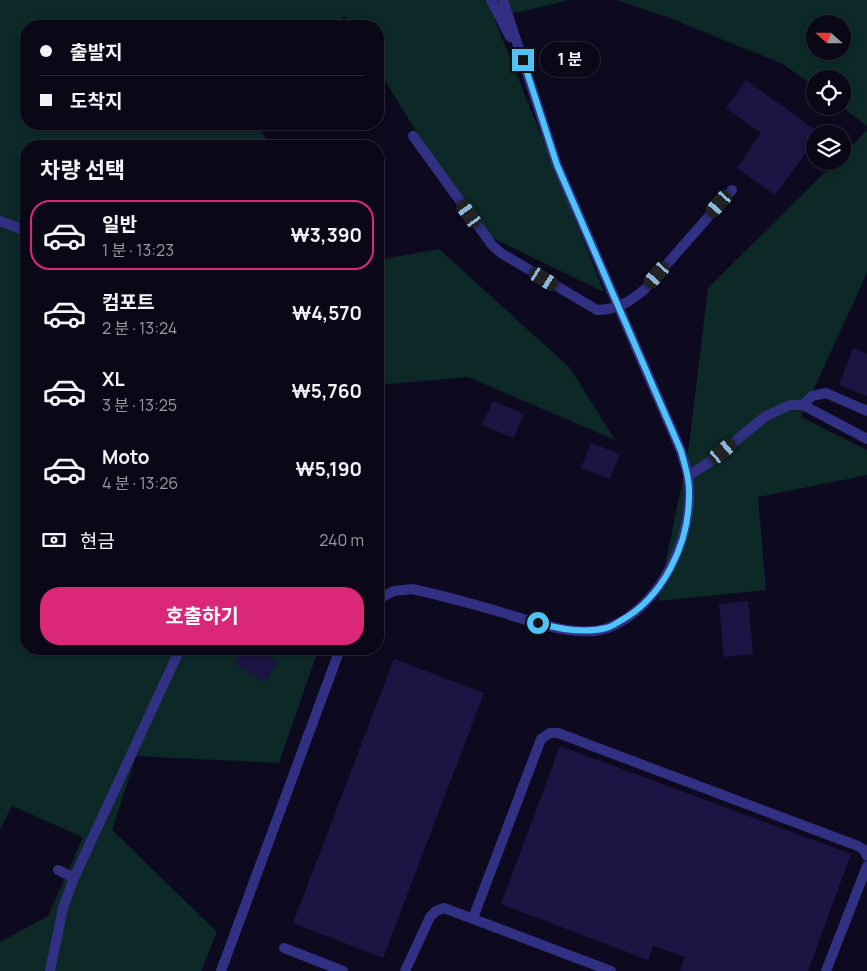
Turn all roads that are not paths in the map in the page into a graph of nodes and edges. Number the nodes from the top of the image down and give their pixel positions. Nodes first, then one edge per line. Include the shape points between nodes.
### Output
1 (491, 0) edge
2 (503, 0) edge
3 (523, 60) junction
4 (413, 136) dead end
5 (732, 190) dead end
6 (0, 221) edge
7 (20, 229) edge
8 (618, 306) junction
9 (803, 405) junction
10 (867, 411) edge
11 (867, 440) edge
12 (688, 476) junction
13 (384, 596) edge
14 (177, 655) edge
15 (338, 655) edge
16 (867, 856) edge
17 (867, 866) edge
18 (58, 870) dead end
19 (74, 878) junction
20 (472, 918) junction
21 (284, 948) dead end
22 (50, 971) edge
23 (221, 971) edge
24 (343, 971) edge
25 (405, 971) edge
26 (611, 971) edge
27 (826, 971) edge

1 - 3 lane
2 - 3 lane
3 - 8 lane via 557,165
4 - 8 lane via 484,235 501,253 597,310
5 - 8 lane via 645,289
6 - 7 lane
8 - 12 lane via 681,451
9 - 10 lane via 812,396 826,392
9 - 11 lane
9 - 12 lane via 790,405 766,416
12 - 13 lane via 690,497 685,528 666,576 632,615 607,628 583,631 555,628 412,589 394,590
14 - 19 lane
15 - 23 lane
16 - 20 lane via 858,846 558,733 550,733 542,739
17 - 27 lane
18 - 19 lane
19 - 22 lane
20 - 25 lane via 444,908 436,911 430,917
20 - 26 lane
21 - 24 lane

